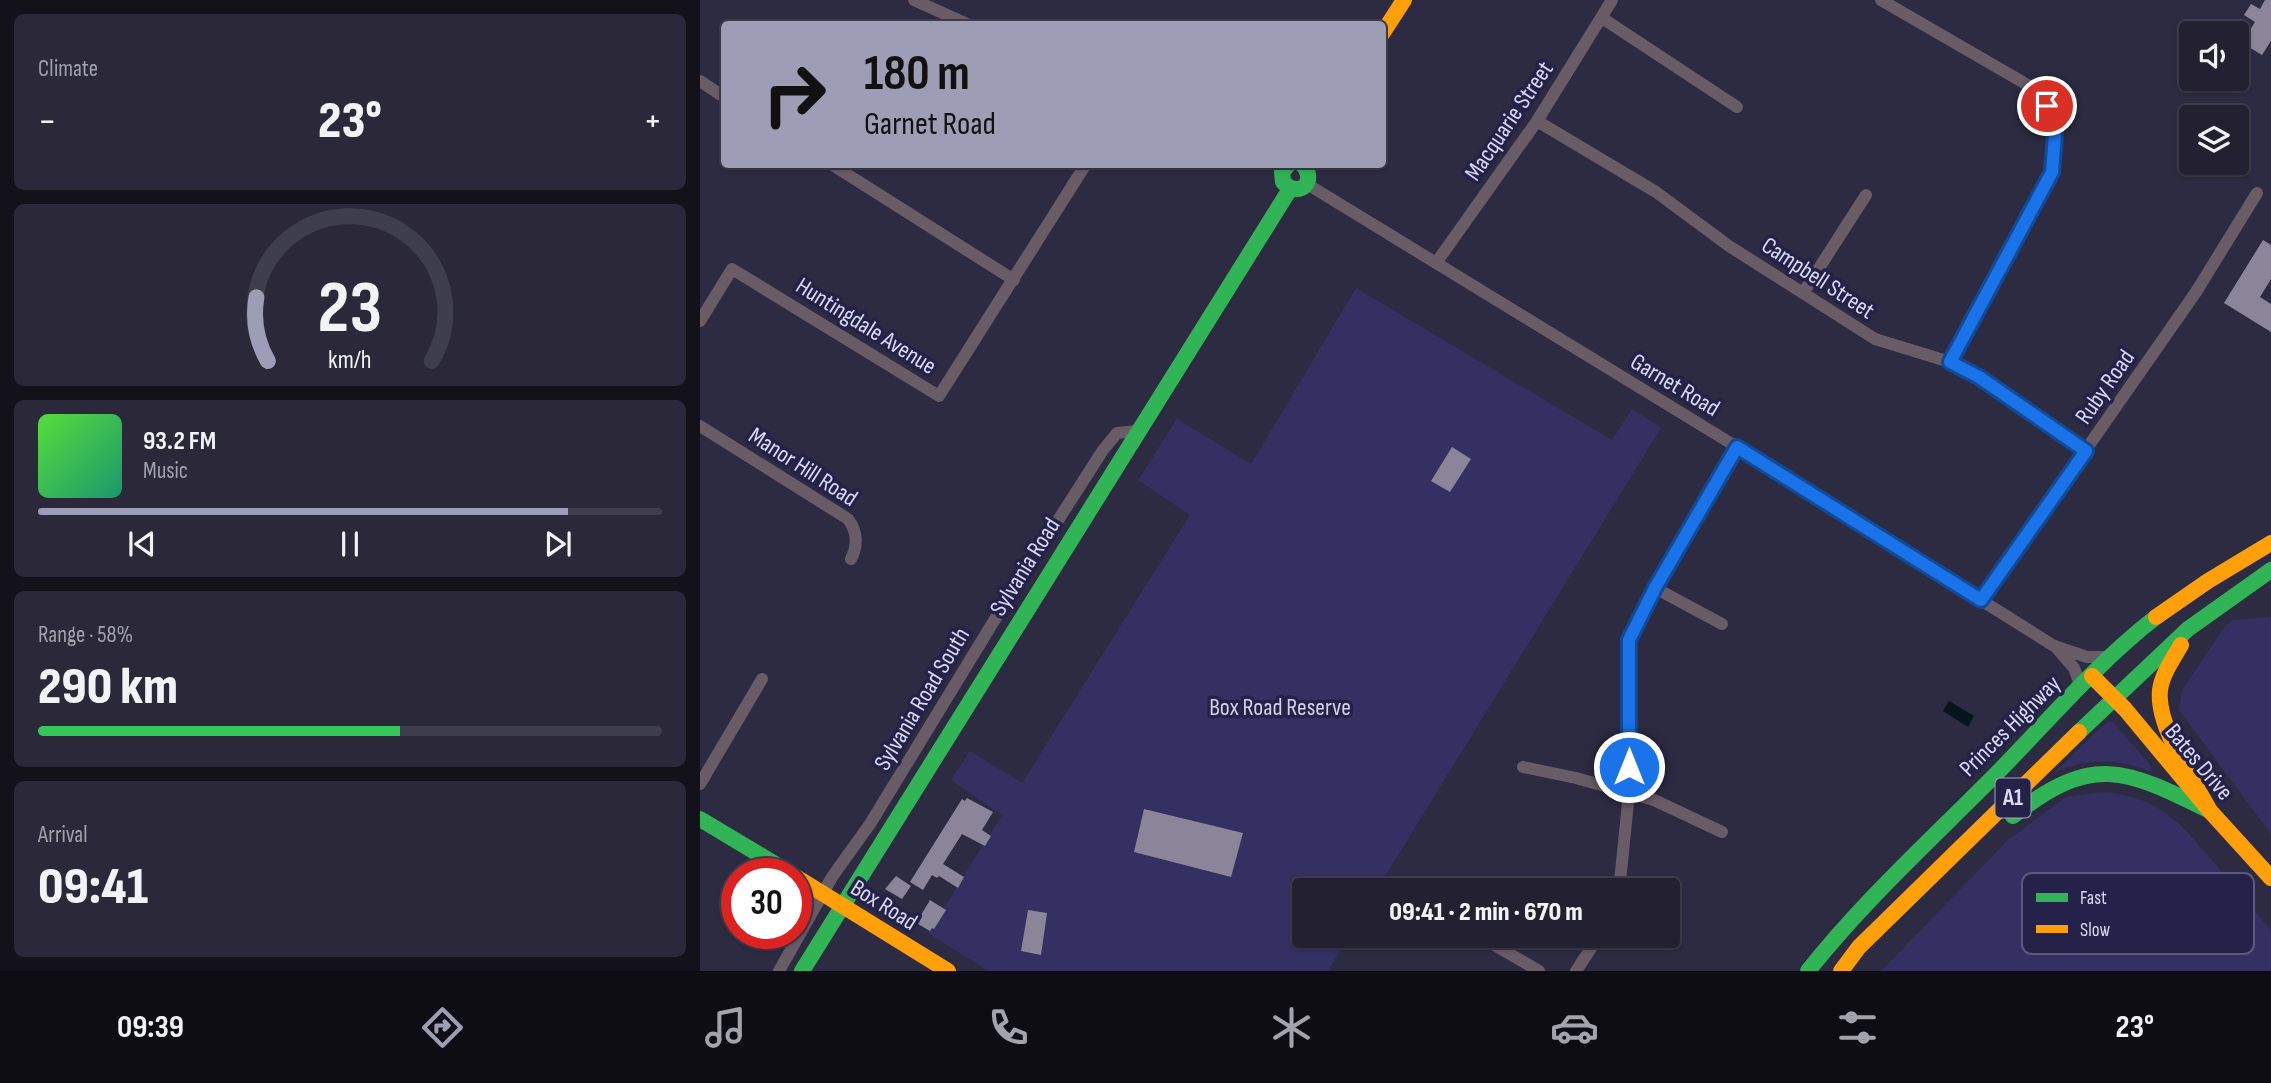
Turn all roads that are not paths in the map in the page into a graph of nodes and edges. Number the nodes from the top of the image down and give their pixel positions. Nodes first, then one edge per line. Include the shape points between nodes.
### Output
1 (914, 0) edge
2 (1404, 0) edge
3 (1612, 0) edge
4 (1890, 2) edge
5 (1602, 18) junction
6 (960, 21) edge
7 (1386, 28) edge
8 (700, 81) edge
9 (721, 95) edge
10 (1737, 107) dead end
11 (1537, 121) junction
12 (837, 168) edge
13 (1084, 168) edge
14 (1291, 168) edge
15 (1296, 168) edge
16 (1307, 184) junction
17 (1290, 189) junction
18 (2257, 194) dead end
19 (1866, 195) dead end
20 (1436, 263) junction
21 (1014, 280) junction
22 (1803, 293) junction
23 (700, 321) edge
24 (1950, 362) junction
25 (700, 426) edge
26 (1137, 431) junction
27 (1737, 447) junction
28 (2086, 451) junction
29 (2271, 543) edge
30 (851, 559) dead end
31 (2271, 570) edge
32 (1655, 588) junction
33 (1981, 600) junction
34 (1722, 624) dead end
35 (2188, 629) junction
36 (2054, 646) junction
37 (2109, 657) junction
38 (762, 679) dead end
39 (2087, 681) junction
40 (2114, 698) junction
41 (1523, 767) dead end
42 (700, 784) edge
43 (1629, 793) junction
44 (2210, 811) junction
45 (700, 818) edge
46 (1722, 832) dead end
47 (1979, 832) junction
48 (765, 858) edge
49 (1620, 878) edge
50 (2271, 878) edge
51 (812, 887) edge
52 (824, 894) junction
53 (843, 906) junction
54 (1500, 948) edge
55 (1591, 948) edge
56 (779, 971) edge
57 (802, 971) edge
58 (948, 971) edge
59 (1539, 971) edge
60 (1576, 971) edge
61 (1808, 971) edge
62 (1841, 971) edge

1 - 6 street
2 - 7 main road
3 - 5 street, Macquarie Street
4 - 24 street via 2038,91 2056,122 2052,172
5 - 10 street
5 - 11 street, Macquarie Street
8 - 9 street
11 - 20 street, Macquarie Street
11 - 22 street, Campbell Street via 1656,191
12 - 21 street
13 - 21 street, Huntingdale Avenue
14 - 17 main road via 1283,182
15 - 16 main road via 1309,174
16 - 17 main road via 1300,190
16 - 20 street, Garnet Road
17 - 26 main road, Sylvania Road
18 - 28 street, Ruby Road via 2196,292
19 - 22 street
20 - 27 street, Garnet Road
21 - 23 street, Huntingdale Avenue via 939,396 732,269
22 - 24 street, Campbell Street via 1875,339
24 - 28 street, Campbell Street
25 - 30 street, Manor Hill Road via 848,519 857,538
26 - 52 street, Sylvania Road South via 1117,433 1103,450
26 - 53 main road, Sylvania Road
27 - 32 street
27 - 33 street, Garnet Road
28 - 33 street, Ruby Road
29 - 37 main road, Princes Highway / A1 via 2218,573
31 - 35 main road, A1
32 - 34 street
32 - 43 street via 1629,640
33 - 36 street, Garnet Road
35 - 40 main road, A1
35 - 44 main road via 2163,678 2160,706
36 - 37 street, Garnet Road via 2087,657
36 - 39 street, Garnet Road
37 - 39 main road, Princes Highway / A1
38 - 42 street
39 - 40 main road, Bates Drive
39 - 61 main road, Princes Highway / A1 via 1891,875
40 - 44 main road, Bates Drive
40 - 47 main road, A1
41 - 43 street
43 - 46 street
43 - 49 street
44 - 47 main road via 2144,780 2099,773 2053,786 2005,823
44 - 50 main road, Bates Drive
45 - 48 main road
47 - 62 main road, A1 via 1859,947
51 - 52 main road, Box Road
52 - 53 main road, Box Road
52 - 56 street, Sylvania Road South
53 - 57 main road, Sylvania Road
53 - 58 main road, Box Road
54 - 59 street
55 - 60 street

